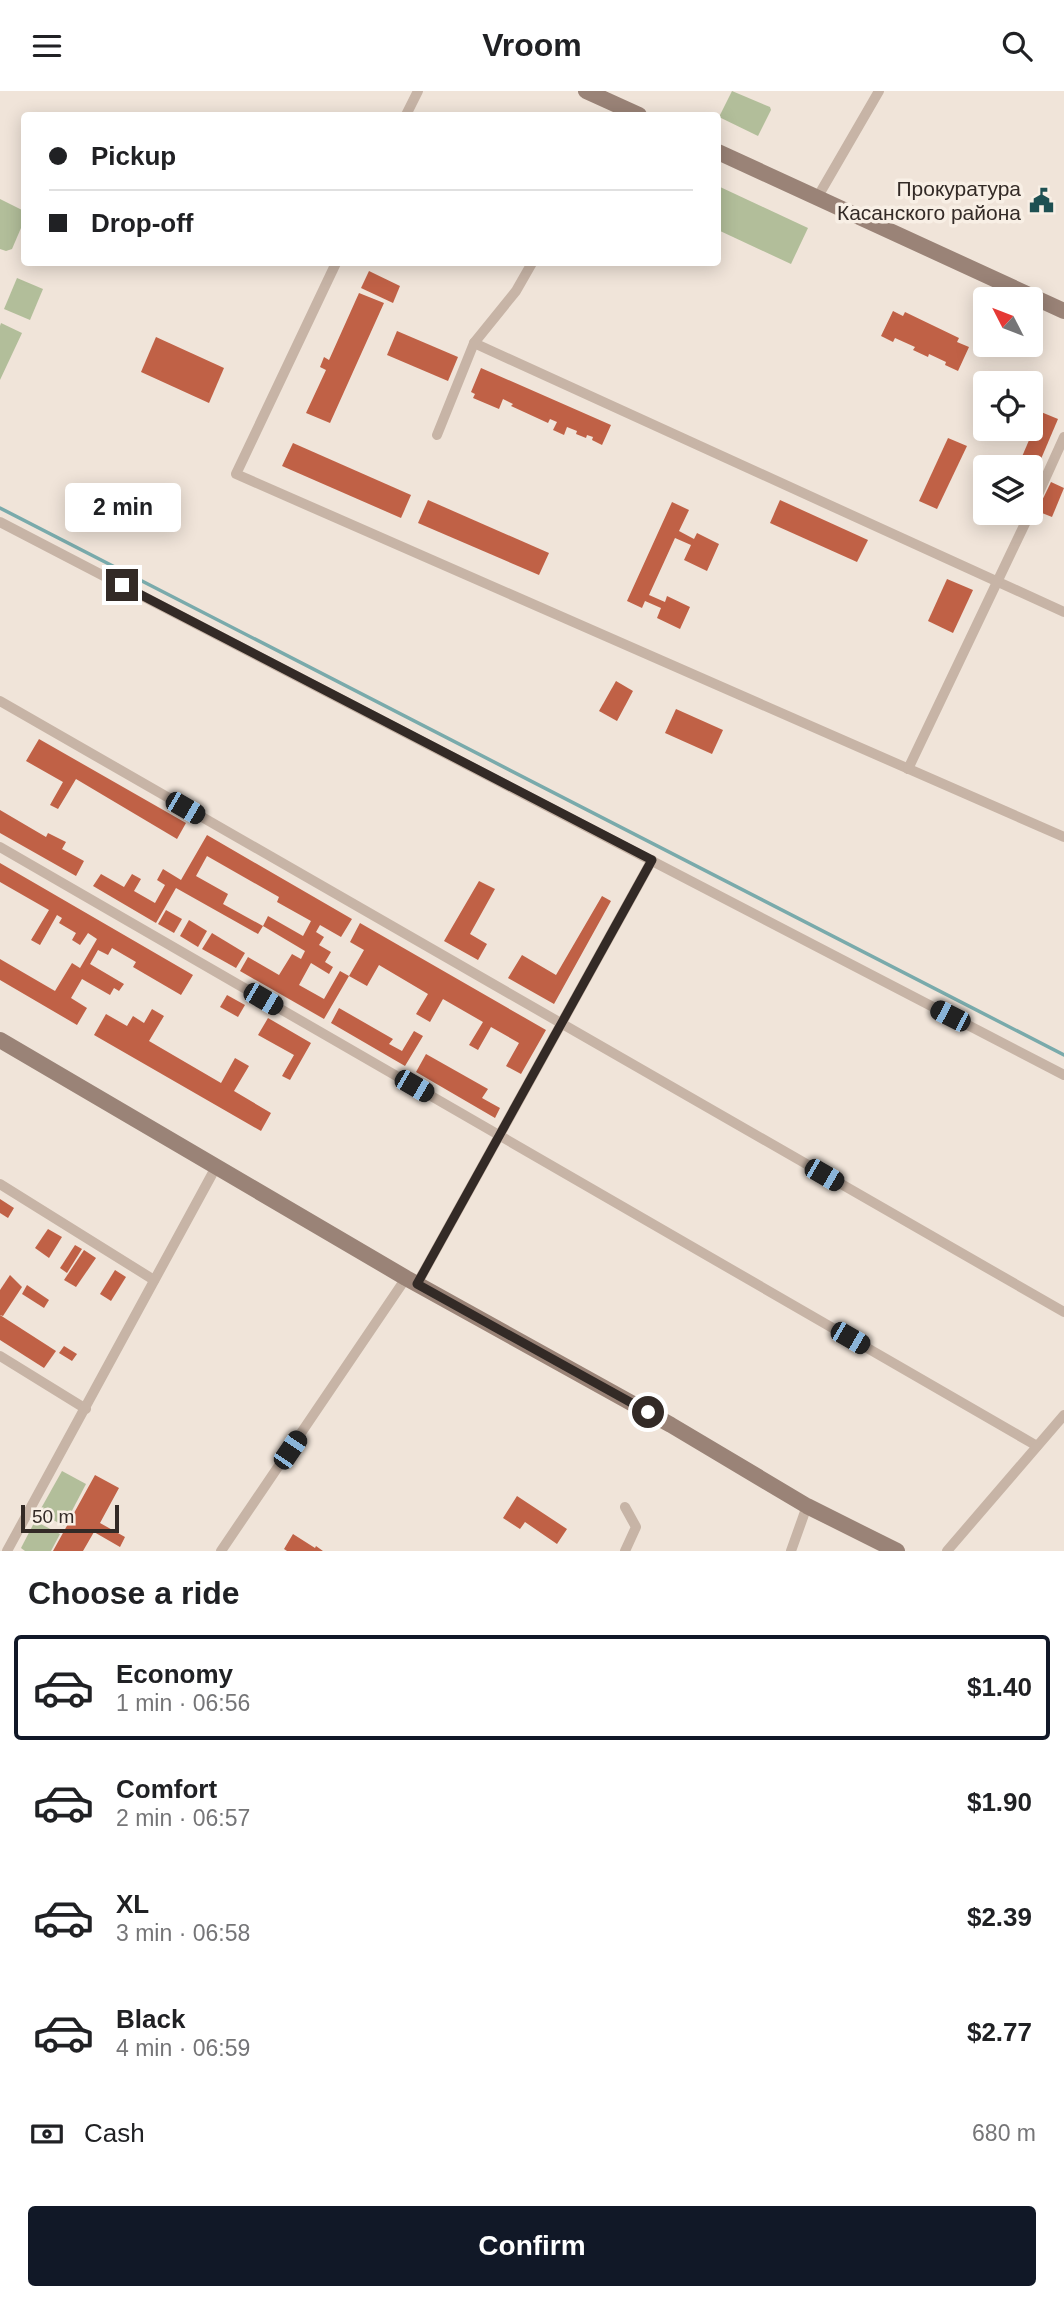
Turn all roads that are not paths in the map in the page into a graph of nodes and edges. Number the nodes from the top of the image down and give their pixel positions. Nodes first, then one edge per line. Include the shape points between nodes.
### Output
1 (418, 91) edge
2 (586, 91) edge
3 (879, 91) edge
4 (408, 112) edge
5 (632, 112) edge
6 (721, 153) edge
7 (817, 198) junction
8 (335, 266) edge
9 (530, 266) edge
10 (1064, 311) edge
11 (474, 343) junction
12 (437, 435) dead end
13 (1064, 437) edge
14 (1043, 483) edge
15 (0, 522) edge
16 (1024, 525) edge
17 (998, 583) junction
18 (1064, 612) edge
19 (0, 701) edge
20 (908, 769) junction
21 (1064, 837) edge
22 (0, 847) edge
23 (652, 860) junction
24 (561, 1025) junction
25 (0, 1040) edge
26 (1064, 1075) edge
27 (500, 1135) junction
28 (216, 1167) junction
29 (0, 1184) edge
30 (154, 1280) junction
31 (412, 1281) junction
32 (1064, 1312) edge
33 (0, 1356) edge
34 (86, 1409) junction
35 (1064, 1416) edge
36 (1037, 1446) junction
37 (807, 1506) junction
38 (625, 1507) dead end
39 (7, 1551) edge
40 (221, 1551) edge
41 (625, 1551) edge
42 (791, 1551) edge
43 (897, 1551) edge
44 (947, 1551) edge

1 - 4 street
2 - 5 street
3 - 7 street
6 - 7 street
7 - 10 street
8 - 20 street via 236,474
9 - 11 street
11 - 12 street
11 - 17 street
13 - 14 street
15 - 23 street
16 - 17 street
17 - 18 street
17 - 20 street
19 - 24 street
20 - 21 street
22 - 27 street
23 - 24 street
23 - 26 street
24 - 27 street
24 - 32 street
25 - 28 street
27 - 31 street
27 - 36 street
28 - 30 street
28 - 31 street
29 - 30 street
30 - 34 street
31 - 37 street
31 - 40 street
33 - 34 street
34 - 39 street
35 - 36 street
36 - 44 street
37 - 42 street
37 - 43 street
38 - 41 street via 636,1527

